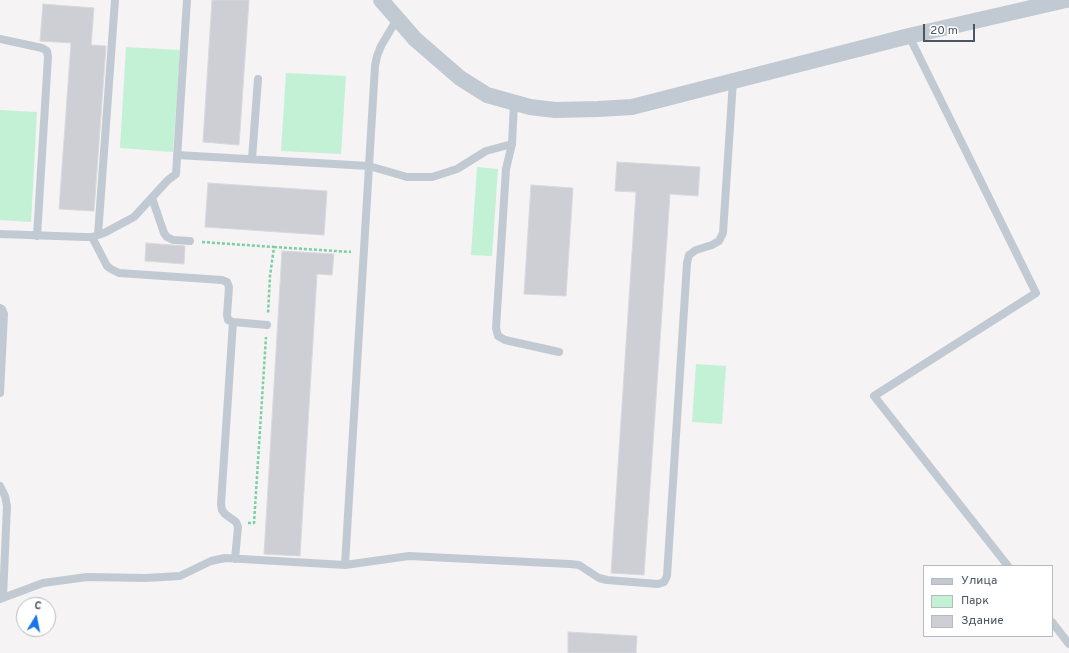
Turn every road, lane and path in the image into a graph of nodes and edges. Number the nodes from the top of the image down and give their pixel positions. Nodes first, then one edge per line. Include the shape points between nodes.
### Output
1 (115, 0) edge
2 (187, 0) edge
3 (380, 0) edge
4 (1066, 0) edge
5 (397, 19) junction
6 (910, 36) junction
7 (0, 39) edge
8 (258, 79) dead end
9 (733, 81) junction
10 (514, 103) junction
11 (512, 144) junction
12 (177, 155) junction
13 (252, 159) junction
14 (369, 166) junction
15 (152, 198) junction
16 (0, 234) edge
17 (37, 236) junction
18 (95, 236) junction
19 (190, 241) joint
20 (274, 247) junction
21 (364, 253) junction
22 (0, 308) edge
23 (233, 322) junction
24 (267, 324) junction
25 (559, 352) dead end
26 (0, 393) edge
27 (0, 486) edge
28 (236, 522) junction
29 (235, 559) junction
30 (346, 565) junction
31 (1007, 565) edge
32 (2, 598) edge
33 (1053, 623) edge
34 (1069, 644) edge

1 - 18 lane
2 - 12 lane
3 - 5 street
4 - 6 street
5 - 10 street via 415,39 460,78 487,95
5 - 14 lane via 380,46 375,66
6 - 9 street
6 - 31 lane via 1036,293 874,396
7 - 17 lane via 47,51
8 - 13 lane
9 - 10 street via 632,107 555,110
9 - 30 lane via 723,233 719,241 689,255 687,263 667,576 664,582 658,584 607,580 599,578 579,565 570,564 409,556
10 - 11 lane
11 - 14 lane via 486,151 456,169 432,177 407,177
11 - 25 lane via 506,169 496,328 498,336 505,340
12 - 13 lane
12 - 15 lane via 176,174
13 - 14 lane
14 - 21 lane
15 - 18 lane via 134,217
15 - 19 lane via 167,237
16 - 17 lane
17 - 18 lane
18 - 23 lane via 107,266 119,273 227,282 227,315 228,320
19 - 20 path
20 - 21 path
20 - 24 path
21 - 30 lane
22 - 26 lane via 4,314
23 - 24 lane
23 - 28 lane via 221,504 225,514
24 - 28 path via 254,523
27 - 32 lane via 7,506
28 - 29 lane via 238,527
29 - 30 lane
29 - 32 lane via 211,561 180,576 86,577 43,583
33 - 34 lane

